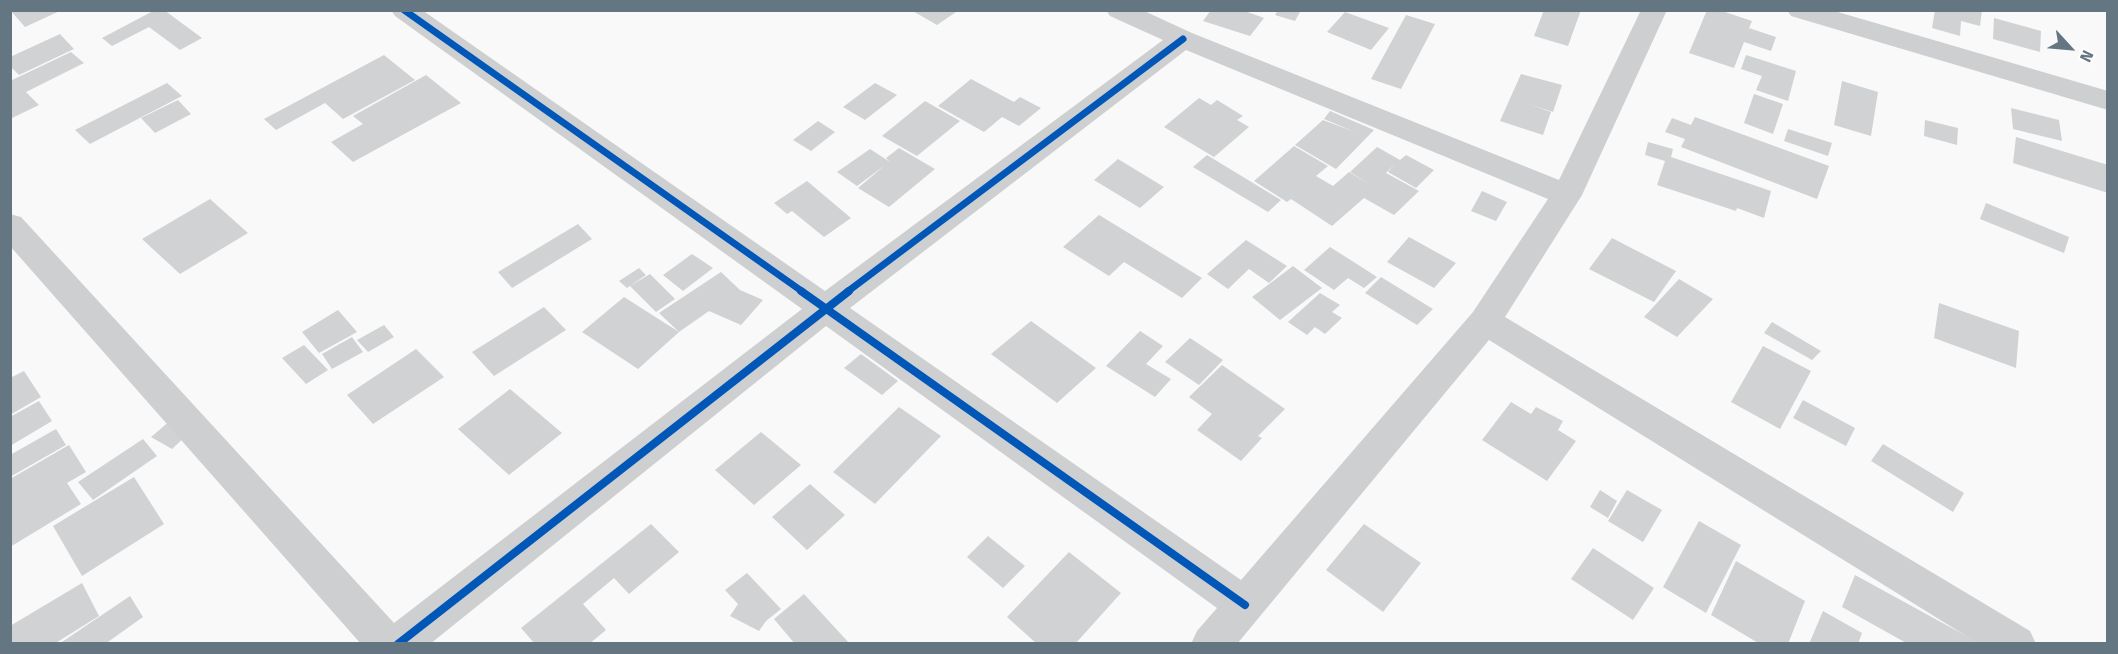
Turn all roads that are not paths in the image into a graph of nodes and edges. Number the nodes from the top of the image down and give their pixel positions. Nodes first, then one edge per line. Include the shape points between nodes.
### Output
1 (404, 10) edge
2 (1119, 10) edge
3 (1654, 10) edge
4 (1800, 10) edge
5 (1183, 39) junction
6 (2108, 101) edge
7 (1567, 195) junction
8 (10, 225) edge
9 (826, 308) junction
10 (1485, 321) junction
11 (1245, 605) junction
12 (387, 644) edge
13 (398, 644) edge
14 (1211, 644) edge
15 (2016, 644) edge

1 - 9 street
2 - 5 street
3 - 7 street
4 - 6 street
5 - 7 street
5 - 9 street
7 - 10 street
8 - 12 street
9 - 11 street
9 - 13 street
10 - 11 street
10 - 15 street
11 - 14 street

